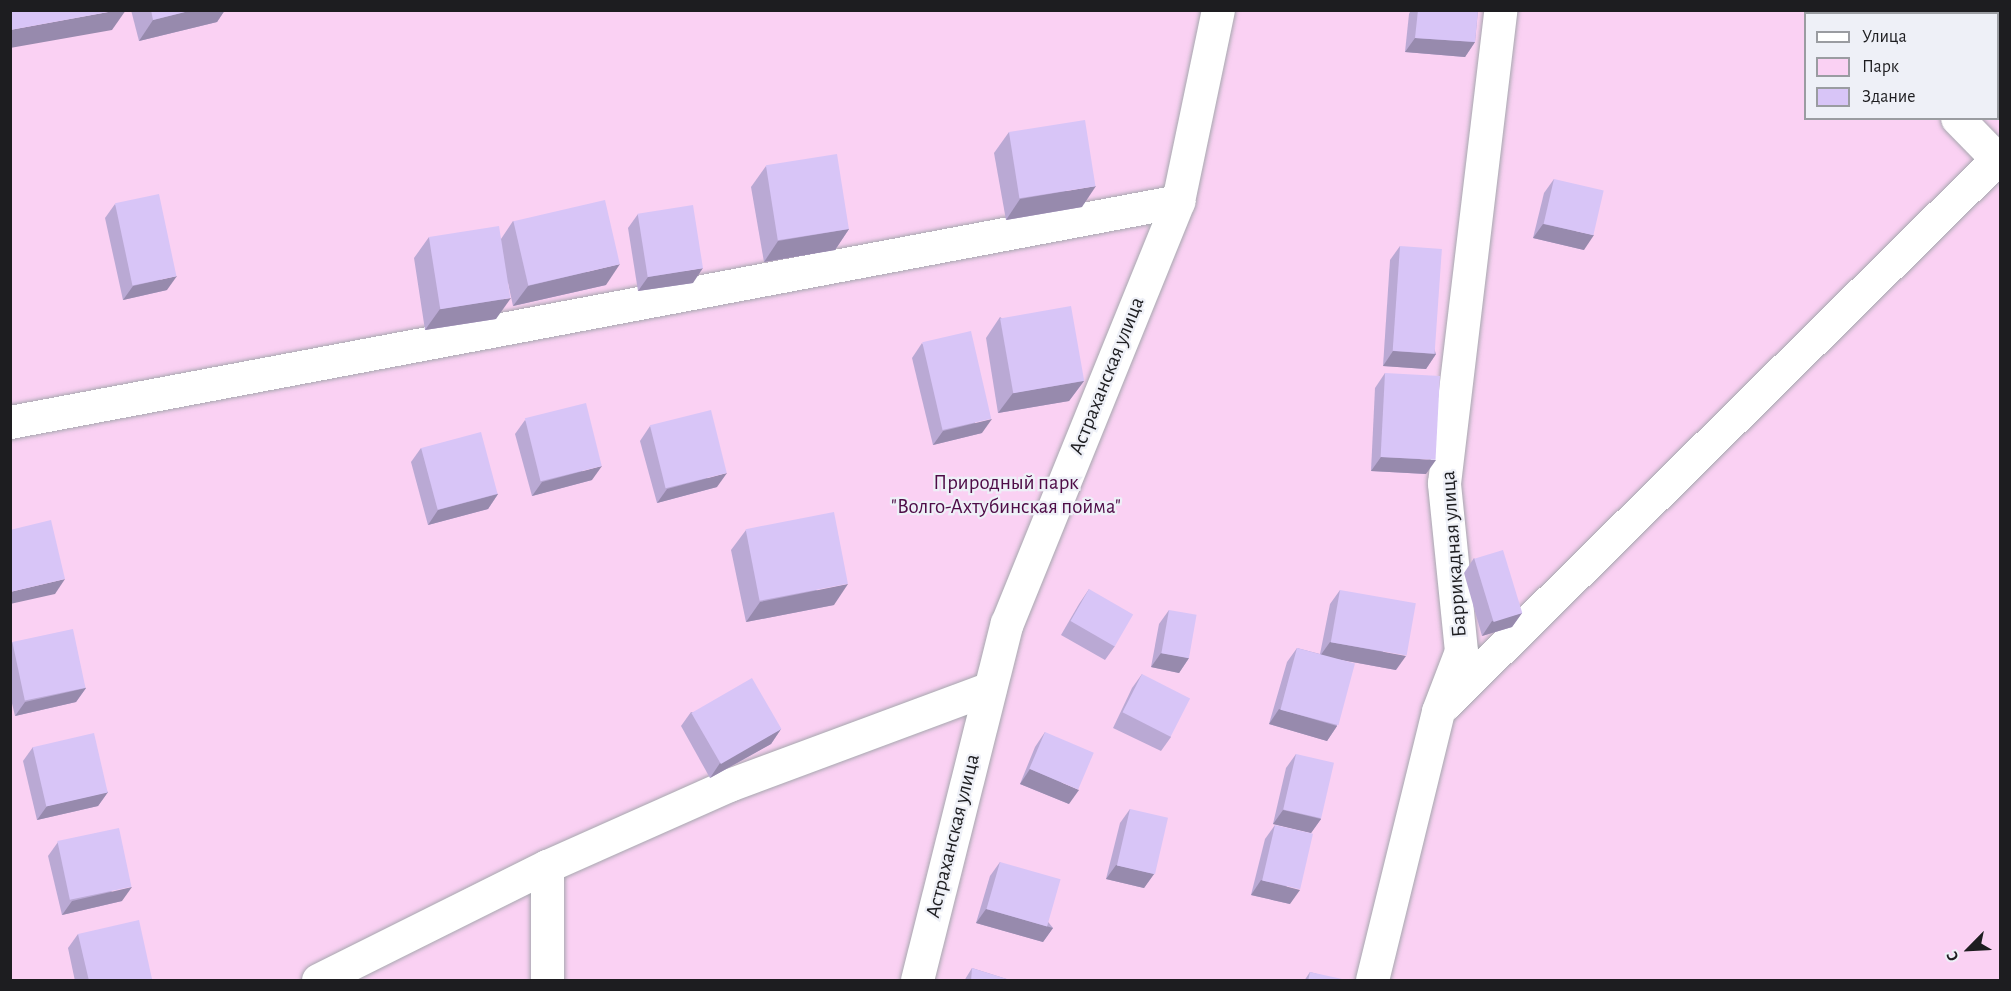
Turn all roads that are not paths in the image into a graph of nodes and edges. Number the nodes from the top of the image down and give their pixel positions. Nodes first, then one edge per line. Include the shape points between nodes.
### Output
1 (1218, 10) edge
2 (1500, 10) edge
3 (1959, 120) edge
4 (1178, 201) junction
5 (10, 423) edge
6 (990, 688) junction
7 (1438, 711) junction
8 (547, 866) junction
9 (318, 981) edge
10 (547, 981) edge
11 (917, 981) edge
12 (1372, 981) edge

1 - 4 street, Астраханская улица
2 - 7 street, Баррикадная улица via 1444,483 1461,651
3 - 7 street via 1997,159
4 - 5 street
4 - 6 street, Астраханская улица via 1007,623
6 - 8 street via 729,785
6 - 11 street, Астраханская улица
7 - 12 street, Баррикадная улица
8 - 9 street
8 - 10 street

